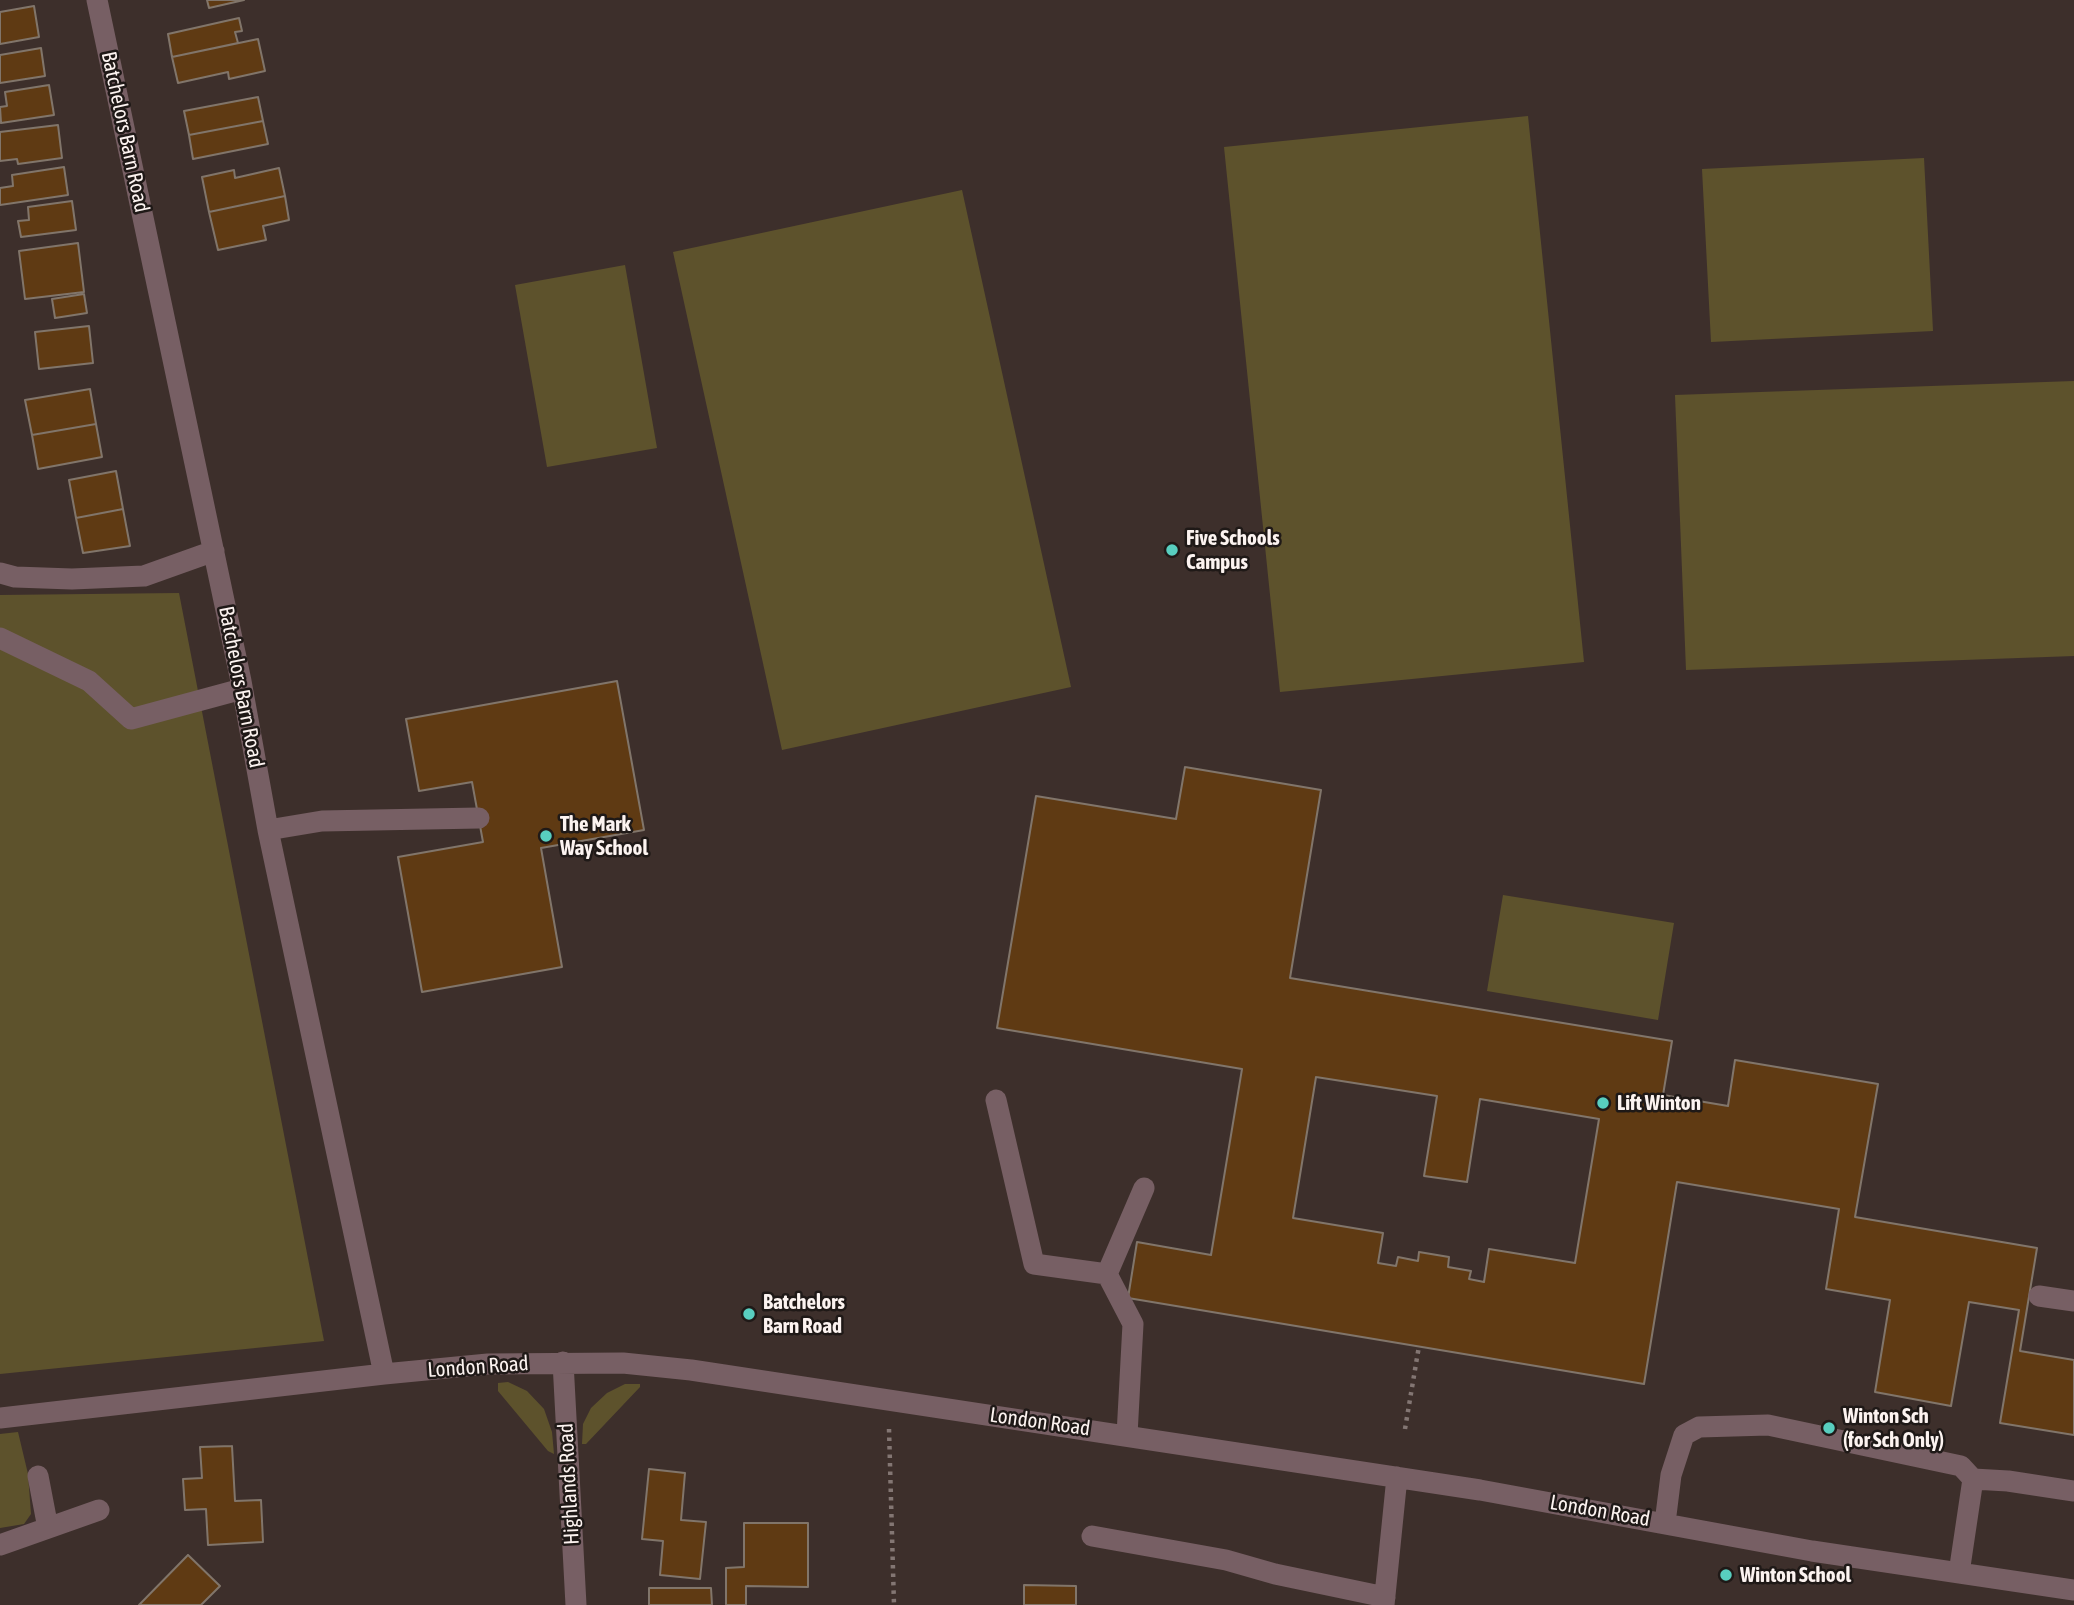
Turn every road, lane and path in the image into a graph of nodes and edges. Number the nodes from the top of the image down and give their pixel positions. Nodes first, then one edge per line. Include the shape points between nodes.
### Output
1 (97, 0) edge
2 (214, 551) junction
3 (0, 573) edge
4 (0, 638) edge
5 (242, 689) junction
6 (479, 818) dead end
7 (268, 830) junction
8 (996, 1100) dead end
9 (1144, 1188) dead end
10 (1107, 1274) junction
11 (2039, 1296) dead end
12 (2074, 1301) edge
13 (1419, 1346) dead end
14 (562, 1362) junction
15 (384, 1374) junction
16 (888, 1400) junction
17 (0, 1418) edge
18 (1405, 1429) dead end
19 (1127, 1435) junction
20 (38, 1476) dead end
21 (1398, 1477) junction
22 (1973, 1479) junction
23 (2074, 1491) edge
24 (99, 1510) dead end
25 (1665, 1523) junction
26 (48, 1528) junction
27 (1093, 1536) dead end
28 (0, 1545) edge
29 (1959, 1573) junction
30 (2074, 1590) edge
31 (1384, 1601) edge
32 (576, 1605) edge
33 (894, 1605) edge

1 - 2 street, Batchelors Barn Road
2 - 3 street via 144,576 72,579
2 - 5 street, Batchelors Barn Road
4 - 5 street via 89,681 131,719
5 - 7 street, Batchelors Barn Road
6 - 7 street via 322,821
7 - 15 street, Batchelors Barn Road
8 - 10 street via 1034,1264
9 - 10 street
10 - 19 street via 1133,1324
11 - 12 street
13 - 18 path
14 - 15 street, London Road
14 - 16 street, London Road via 691,1370
14 - 32 street, Highlands Road
15 - 17 street, London Road
16 - 19 street, London Road
16 - 33 path
19 - 21 street, London Road
20 - 26 street
21 - 25 street, London Road
21 - 31 street
22 - 23 street
22 - 25 street via 1961,1466 1768,1425 1699,1427 1684,1435 1671,1475
22 - 29 street
24 - 26 street
25 - 29 street, London Road
26 - 28 street
27 - 31 street via 1226,1560
29 - 30 street, London Road

